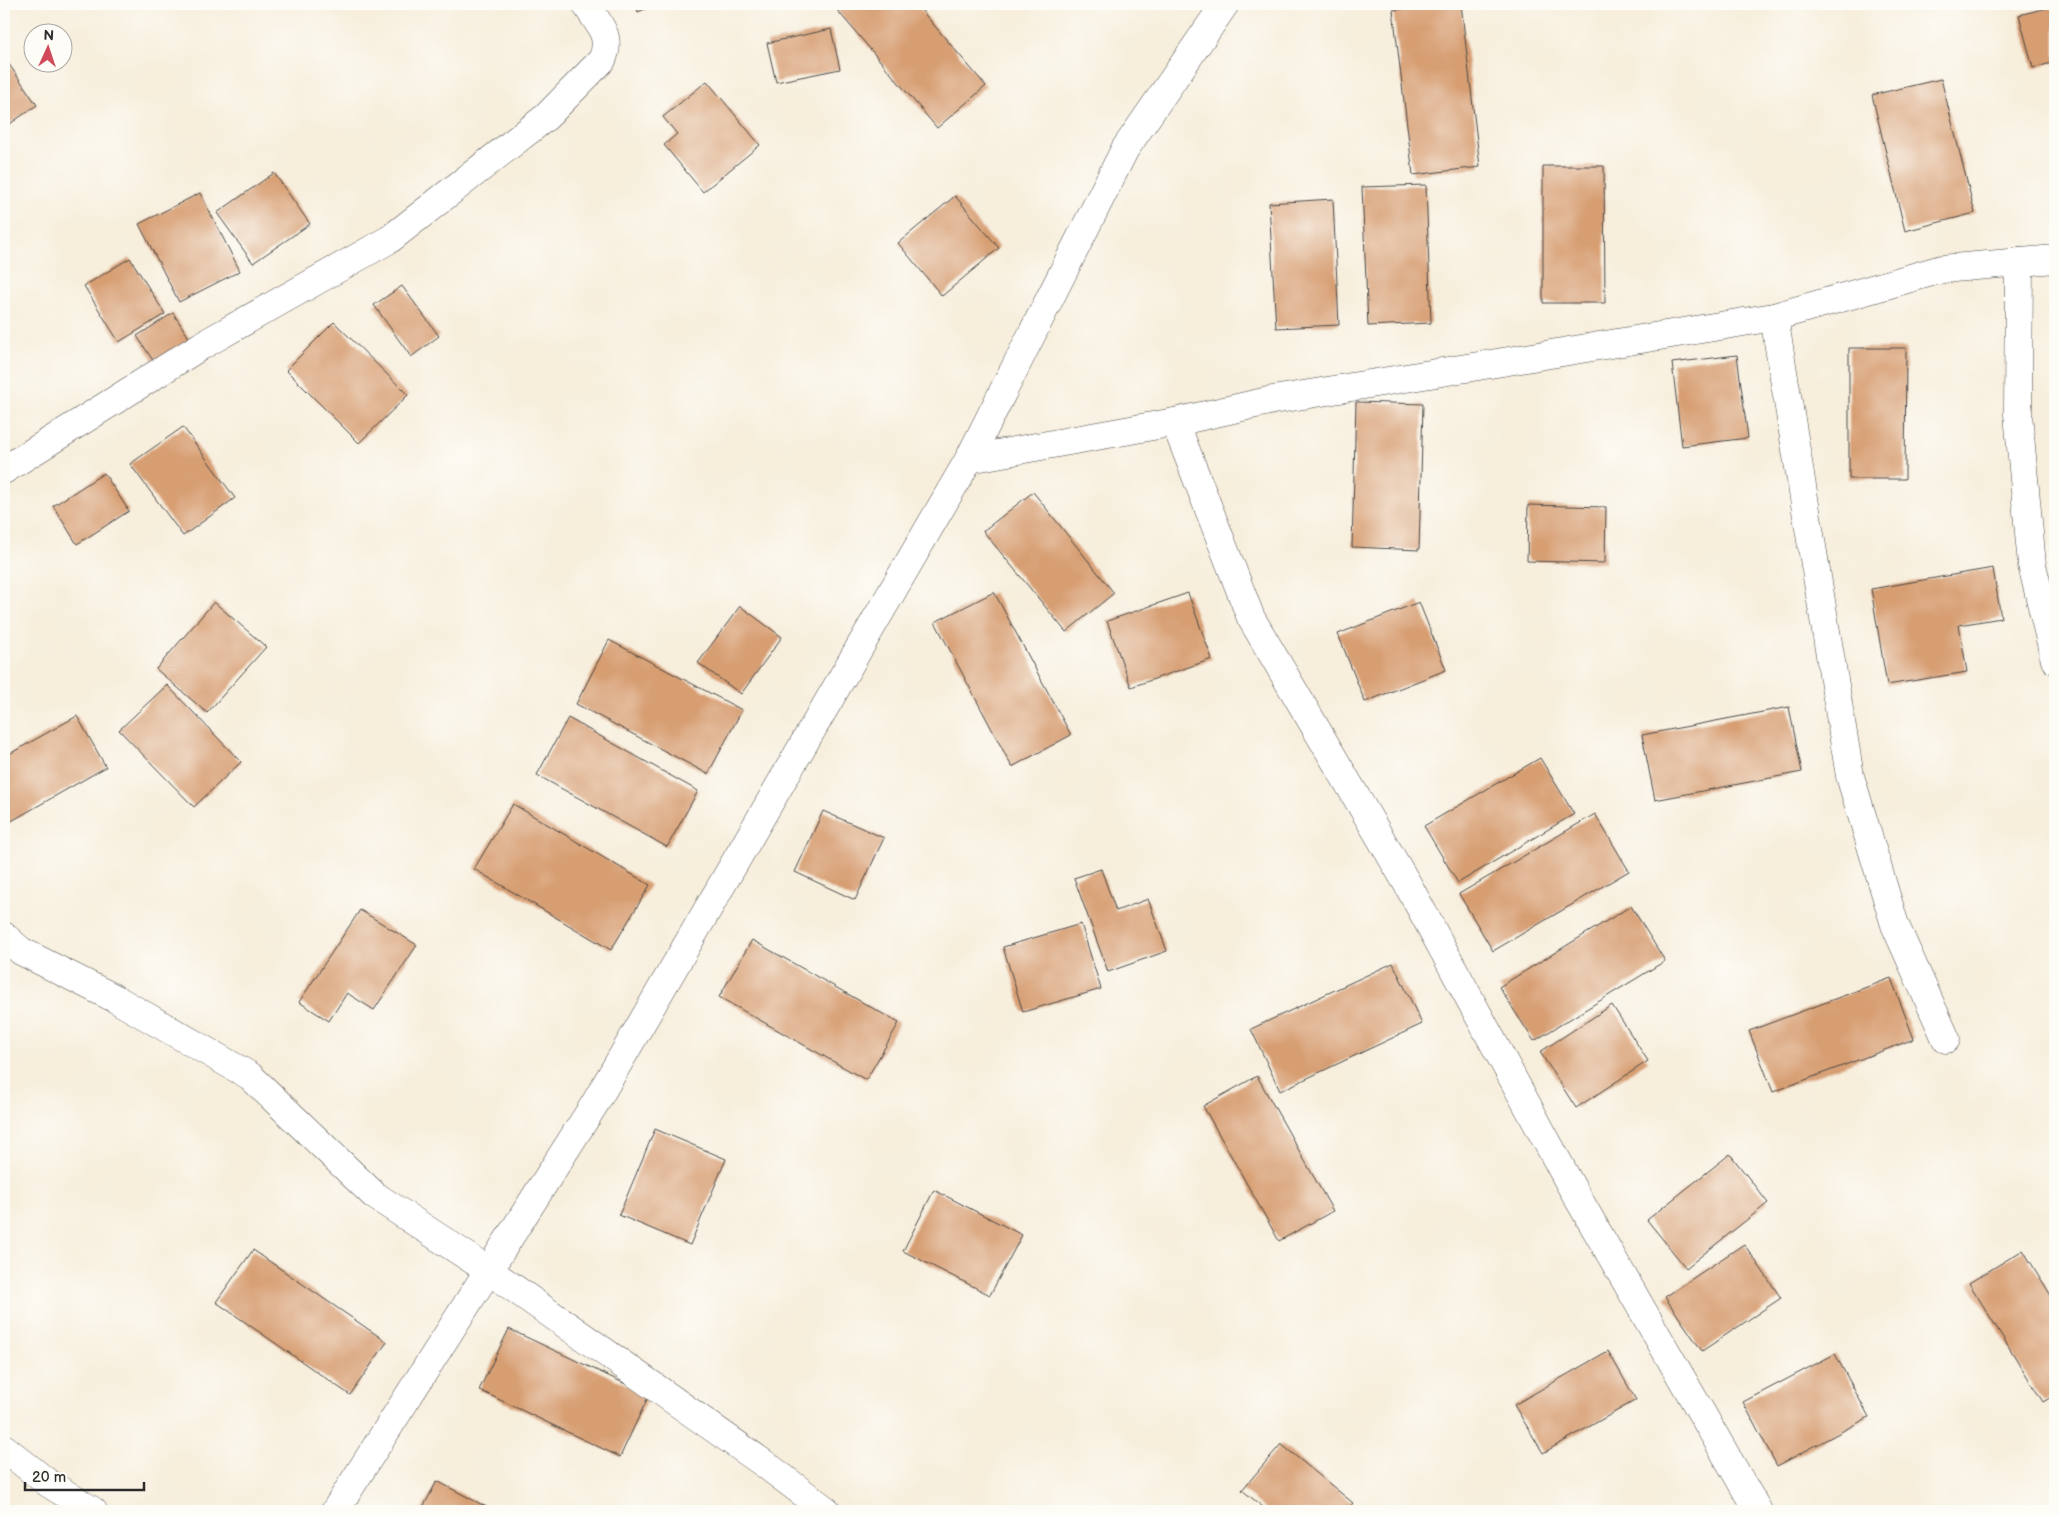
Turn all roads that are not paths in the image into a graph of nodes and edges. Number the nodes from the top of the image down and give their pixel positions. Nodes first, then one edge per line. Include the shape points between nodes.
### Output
1 (586, 4) edge
2 (1225, 4) edge
3 (2055, 259) edge
4 (2019, 262) junction
5 (1774, 317) junction
6 (1175, 422) junction
7 (969, 459) junction
8 (4, 470) edge
9 (2055, 660) edge
10 (4, 936) edge
11 (1946, 1039) dead end
12 (488, 1270) junction
13 (4, 1448) edge
14 (93, 1511) edge
15 (335, 1511) edge
16 (828, 1511) edge
17 (1758, 1511) edge

1 - 8 street via 607,39 607,50 602,60 546,117 390,239 201,346
2 - 7 street via 1125,149
3 - 4 street
4 - 5 street via 1942,269
4 - 9 street via 2018,414 2032,565
5 - 6 street via 1273,400
5 - 11 street via 1850,776 1895,926
6 - 7 street
6 - 17 street via 1251,618 1408,886 1571,1186
7 - 12 street via 594,1105
10 - 12 street via 21,951 116,999 250,1076 374,1195
12 - 15 street
12 - 16 street
13 - 14 street via 48,1483

